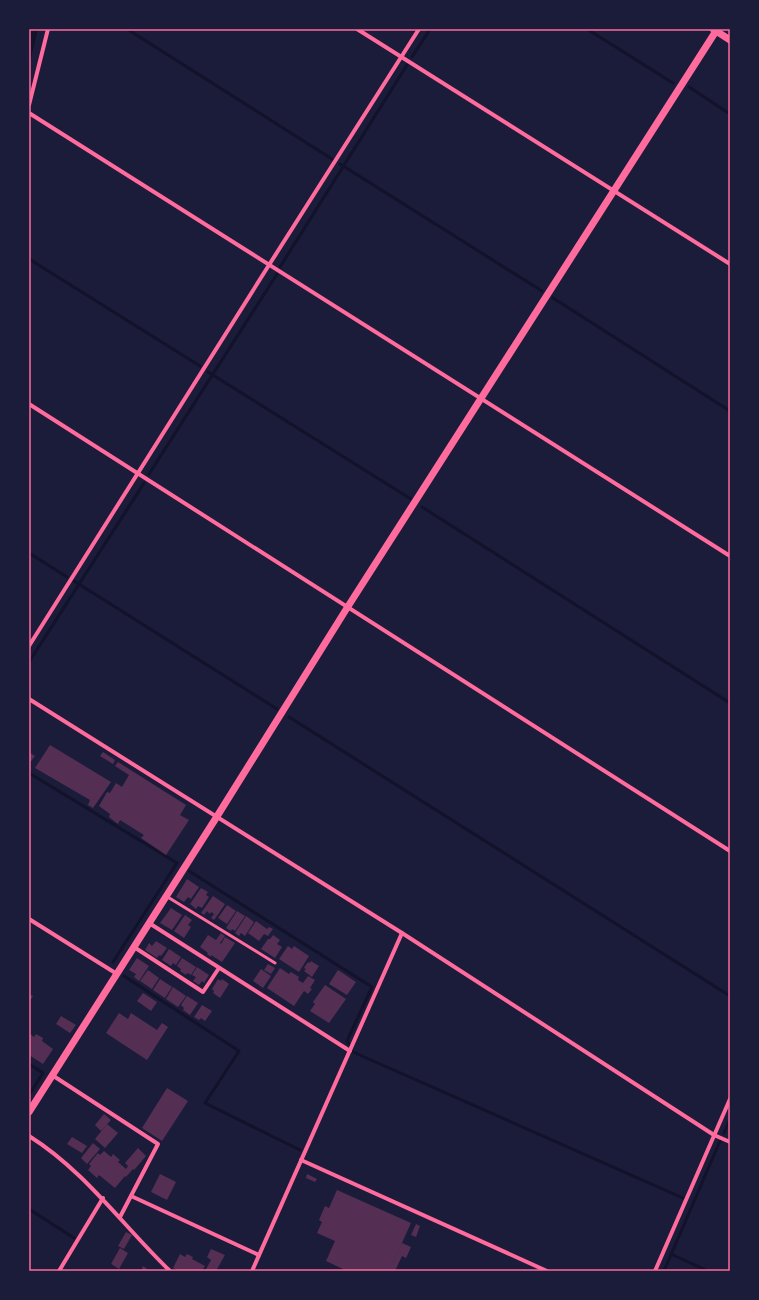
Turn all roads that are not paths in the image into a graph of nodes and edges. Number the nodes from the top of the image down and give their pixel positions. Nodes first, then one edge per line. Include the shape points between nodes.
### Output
1 (48, 29) edge
2 (357, 29) edge
3 (420, 29) edge
4 (715, 30) edge
5 (730, 40) edge
6 (401, 57) junction
7 (29, 105) edge
8 (29, 113) edge
9 (614, 190) junction
10 (730, 264) edge
11 (269, 265) junction
12 (481, 399) junction
13 (29, 404) edge
14 (137, 474) junction
15 (730, 556) edge
16 (347, 608) junction
17 (29, 646) edge
18 (29, 699) edge
19 (216, 818) junction
20 (730, 851) edge
21 (166, 896) junction
22 (29, 919) edge
23 (149, 923) junction
24 (402, 933) junction
25 (134, 947) junction
26 (275, 963) dead end
27 (219, 968) junction
28 (117, 974) junction
29 (350, 1051) junction
30 (52, 1075) junction
31 (730, 1099) edge
32 (29, 1112) edge
33 (714, 1135) junction
34 (29, 1136) edge
35 (730, 1142) edge
36 (301, 1160) junction
37 (131, 1196) junction
38 (103, 1198) junction
39 (120, 1218) junction
40 (259, 1255) junction
41 (59, 1271) edge
42 (170, 1271) edge
43 (252, 1271) edge
44 (547, 1271) edge
45 (655, 1271) edge

1 - 7 street
2 - 6 street
3 - 6 street
4 - 5 street
4 - 9 street
6 - 9 street
6 - 11 street
8 - 11 street
9 - 10 street
9 - 12 street
11 - 12 street
11 - 14 street
12 - 15 street
12 - 16 street
13 - 14 street
14 - 16 street
14 - 17 street
16 - 19 street
16 - 20 street
18 - 19 street
19 - 21 street
19 - 24 street
21 - 23 street
21 - 26 lane
22 - 28 street
23 - 25 street
23 - 27 street
24 - 29 street
24 - 33 street
25 - 27 street via 203,992
25 - 28 street
27 - 29 street
28 - 30 street
29 - 36 street
30 - 32 street
30 - 37 street via 158,1144
31 - 33 street
33 - 35 street
33 - 45 street
34 - 38 street via 48,1148
36 - 40 street
36 - 44 street
37 - 39 street
37 - 40 street
38 - 39 street
38 - 41 street
39 - 42 street
40 - 43 street

